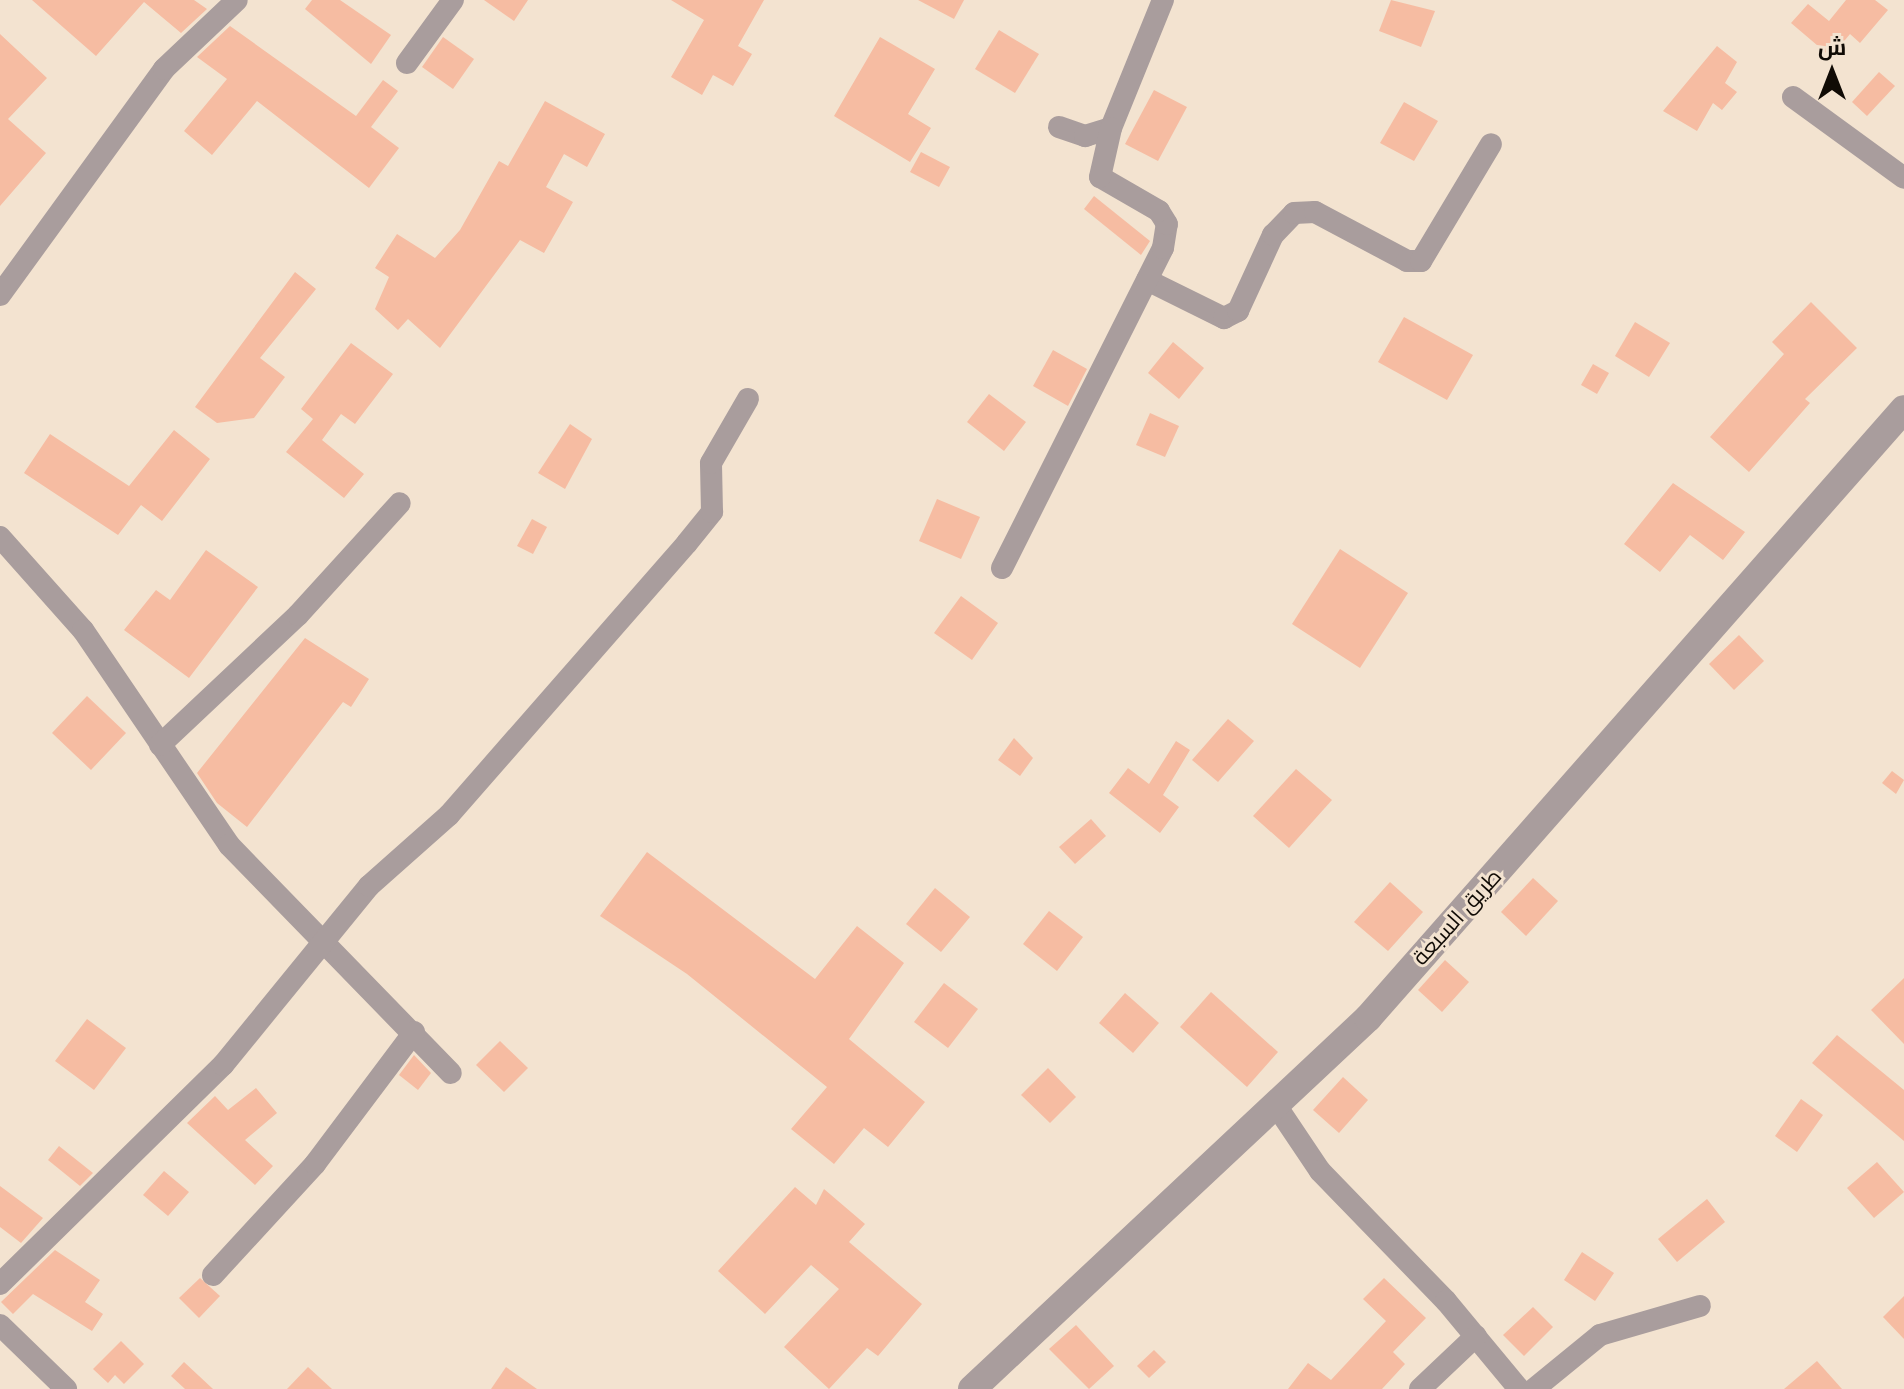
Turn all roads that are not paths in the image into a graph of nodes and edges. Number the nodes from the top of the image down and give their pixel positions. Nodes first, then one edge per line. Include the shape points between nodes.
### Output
1 (237, 0) edge
2 (453, 0) edge
3 (1163, 0) edge
4 (407, 63) dead end
5 (1793, 97) dead end
6 (1059, 127) dead end
7 (1111, 128) junction
8 (1491, 144) dead end
9 (1904, 178) edge
10 (1147, 280) junction
11 (0, 295) edge
12 (748, 399) dead end
13 (1904, 409) edge
14 (400, 503) dead end
15 (0, 537) edge
16 (1002, 568) dead end
17 (160, 745) junction
18 (319, 943) junction
19 (414, 1032) junction
20 (451, 1073) dead end
21 (1277, 1107) junction
22 (213, 1275) dead end
23 (0, 1284) edge
24 (1700, 1306) dead end
25 (0, 1325) edge
26 (1476, 1336) junction
27 (66, 1389) edge
28 (972, 1389) edge
29 (1420, 1389) edge
30 (1519, 1389) edge
31 (1534, 1389) edge

1 - 11 street via 164,69
2 - 4 street
3 - 7 street
5 - 9 street
6 - 7 street via 1085,136
7 - 10 street via 1100,177 1159,211 1167,224
8 - 10 street via 1421,261 1407,261 1315,212 1294,213 1273,235 1238,311 1224,318
10 - 16 street
12 - 18 street via 711,463 712,512 696,533 531,726
13 - 21 street, طريق السبعة via 1368,1018
14 - 17 street via 308,605
15 - 17 street via 83,630
17 - 18 street via 201,813
18 - 19 street
18 - 23 street via 223,1065
19 - 20 street
19 - 22 street via 315,1164
21 - 26 street via 1320,1171
21 - 28 street, طريق السبعة
24 - 31 street via 1600,1335
25 - 27 street
26 - 29 street
26 - 30 street

